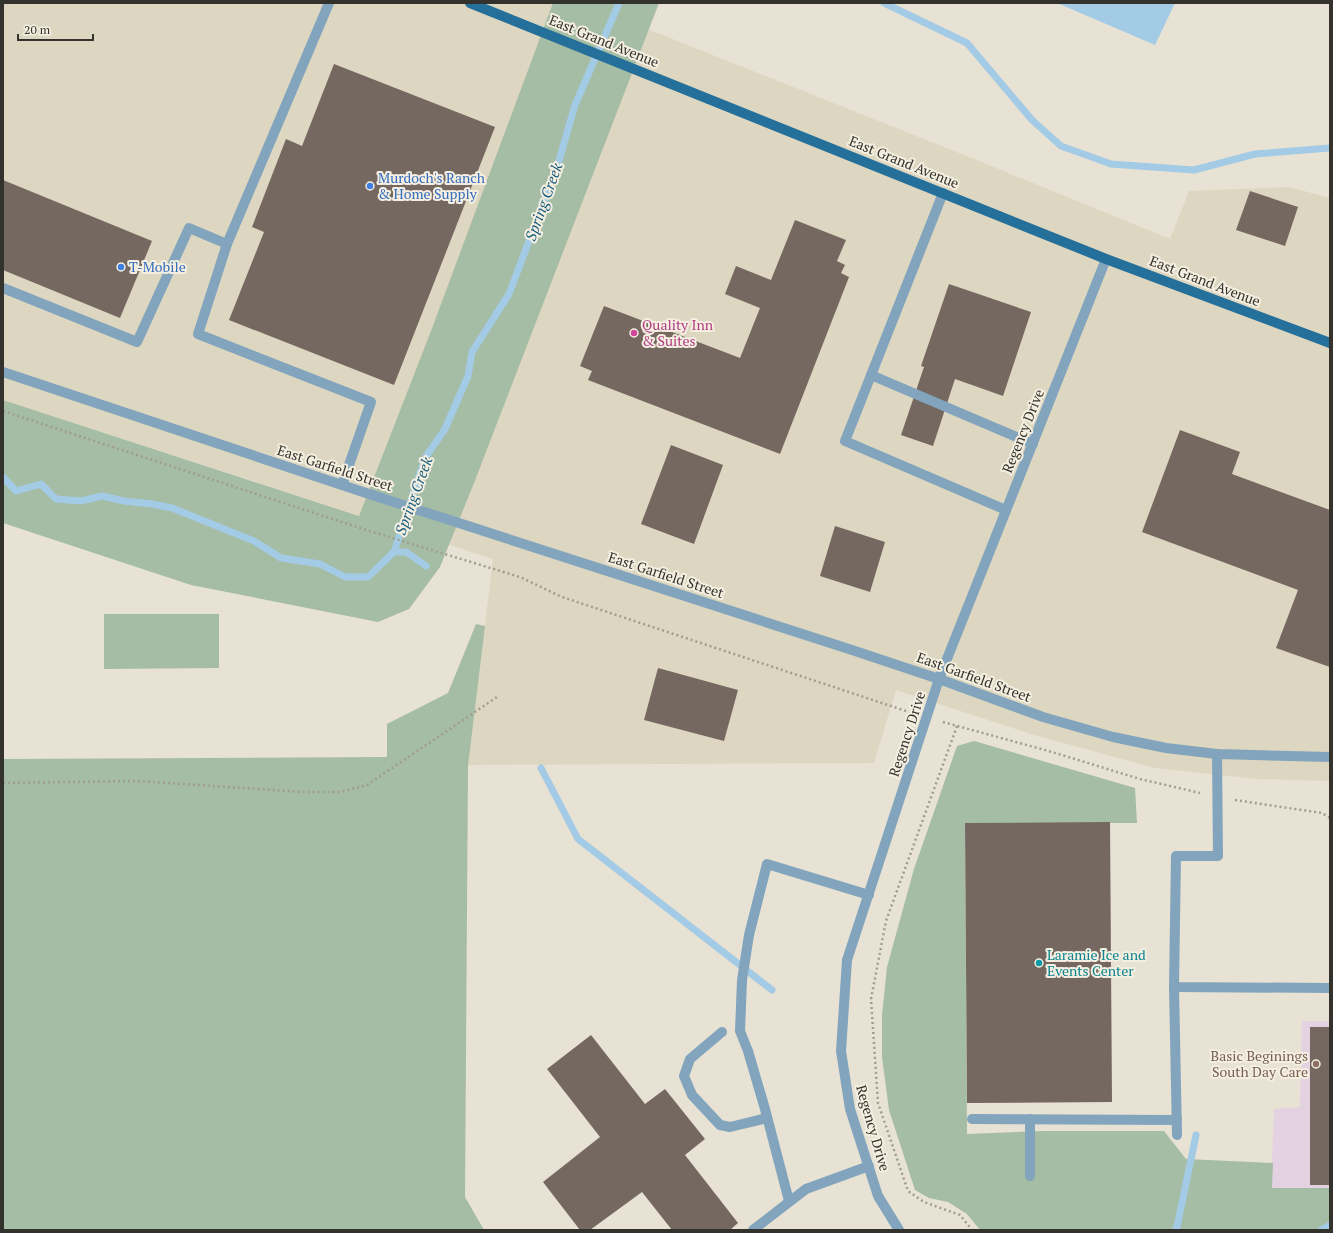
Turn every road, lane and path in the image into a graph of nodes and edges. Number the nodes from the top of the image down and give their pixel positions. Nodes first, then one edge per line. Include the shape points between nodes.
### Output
1 (328, 3) edge
2 (470, 3) edge
3 (943, 193) junction
4 (227, 244) junction
5 (1106, 258) junction
6 (3, 288) edge
7 (1330, 343) edge
8 (3, 372) edge
9 (871, 375) junction
10 (3, 411) edge
11 (1033, 444) junction
12 (342, 485) junction
13 (1006, 510) junction
14 (939, 679) junction
15 (497, 697) dead end
16 (927, 718) junction
17 (957, 726) junction
18 (1216, 754) junction
19 (1330, 757) edge
20 (3, 784) edge
21 (1217, 796) junction
22 (1330, 818) edge
23 (869, 895) junction
24 (1174, 987) junction
25 (1330, 988) edge
26 (722, 1032) dead end
27 (768, 1118) junction
28 (972, 1119) dead end
29 (1030, 1119) junction
30 (1177, 1120) junction
31 (1177, 1135) dead end
32 (869, 1166) junction
33 (1030, 1176) dead end
34 (789, 1201) junction
35 (753, 1230) edge
36 (899, 1230) edge
37 (972, 1230) edge

1 - 4 street
2 - 3 main road, East Grand Avenue
3 - 5 main road, East Grand Avenue
3 - 9 street
4 - 6 street via 189,228 138,342
4 - 12 street via 198,334 371,402
5 - 7 main road, East Grand Avenue
5 - 11 street, Regency Drive
8 - 12 street, East Garfield Street
9 - 11 street
9 - 13 street via 845,441
10 - 16 path via 363,529 520,577 562,597
11 - 13 street, Regency Drive
12 - 14 street, East Garfield Street
13 - 14 street, Regency Drive
14 - 16 street, Regency Drive
14 - 18 street, East Garfield Street via 1043,717 1113,737 1166,748
15 - 20 path via 367,785 340,792 138,781
16 - 17 path
16 - 23 street, Regency Drive
17 - 21 path via 1140,779
17 - 37 path via 886,921 871,999 878,1103 908,1191 924,1202 960,1215
18 - 19 street, East Garfield Street
18 - 21 street
21 - 22 path via 1322,813
21 - 24 street via 1218,856 1176,856
23 - 27 street via 767,864 749,935 742,980 740,1031
23 - 32 street, Regency Drive via 847,960 840,1051 850,1109
24 - 25 street
24 - 30 street
26 - 27 street via 690,1059 684,1076 692,1095 720,1125 730,1127
27 - 34 street
28 - 29 street
29 - 30 street
29 - 33 street
30 - 31 street
32 - 34 street via 806,1189
32 - 36 street, Regency Drive via 878,1196
34 - 35 street

